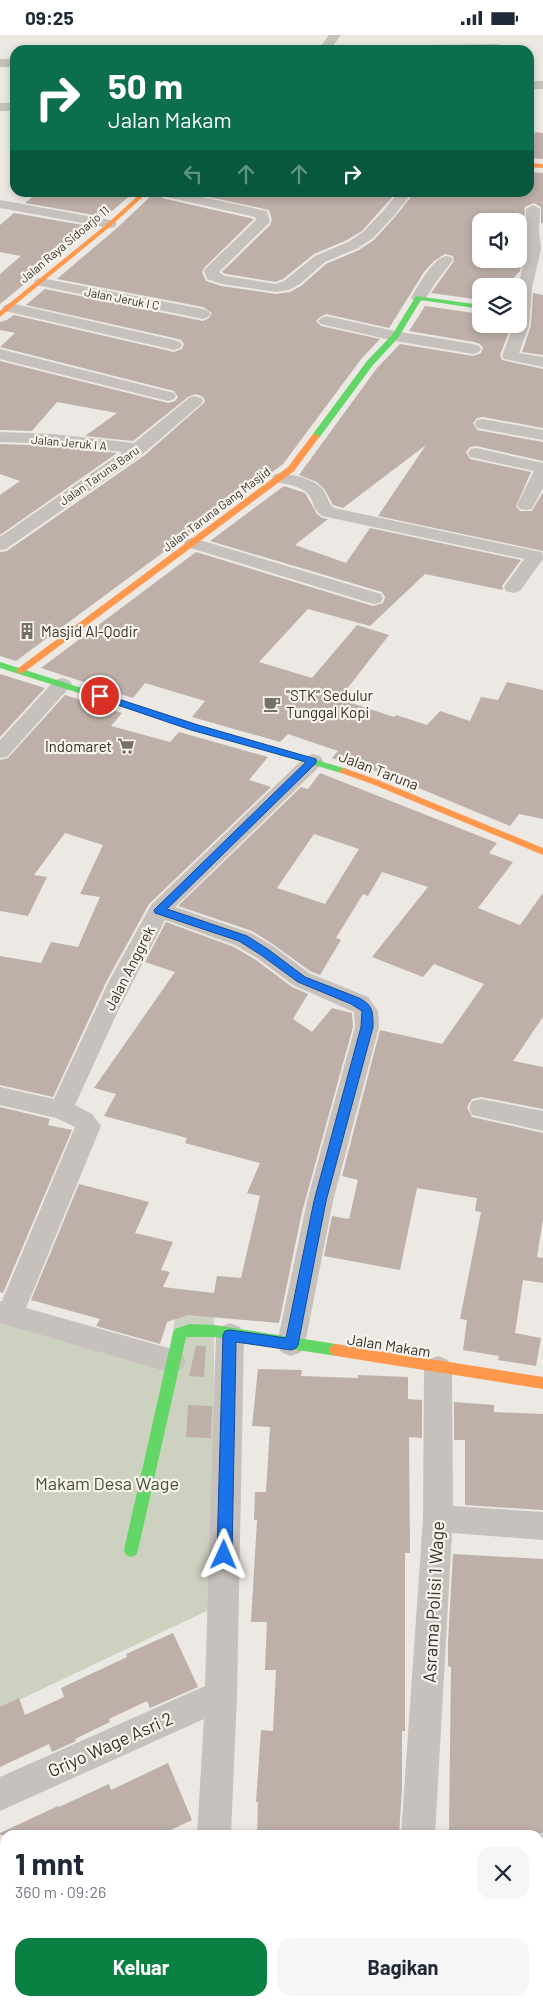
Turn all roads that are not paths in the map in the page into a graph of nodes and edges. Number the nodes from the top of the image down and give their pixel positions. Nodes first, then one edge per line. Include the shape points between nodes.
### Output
1 (140, 197) edge
2 (185, 197) edge
3 (402, 197) edge
4 (0, 204) edge
5 (533, 209) dead end
6 (110, 224) junction
7 (446, 260) dead end
8 (527, 281) edge
9 (41, 282) junction
10 (419, 298) junction
11 (472, 306) edge
12 (5, 311) edge
13 (203, 314) dead end
14 (326, 321) dead end
15 (518, 333) edge
16 (396, 336) junction
17 (174, 345) dead end
18 (473, 349) dead end
19 (0, 355) edge
20 (543, 362) edge
21 (168, 396) dead end
22 (195, 401) dead end
23 (483, 424) dead end
24 (543, 435) edge
25 (0, 437) edge
26 (138, 449) junction
27 (476, 453) dead end
28 (543, 469) edge
29 (281, 478) junction
30 (526, 505) dead end
31 (193, 543) junction
32 (0, 545) edge
33 (540, 557) edge
34 (513, 587) dead end
35 (374, 598) dead end
36 (0, 665) edge
37 (20, 671) junction
38 (62, 684) junction
39 (0, 752) edge
40 (313, 761) junction
41 (543, 852) edge
42 (159, 910) junction
43 (1, 1101) edge
44 (481, 1108) dead end
45 (61, 1110) junction
46 (543, 1121) edge
47 (6, 1313) edge
48 (230, 1335) junction
49 (291, 1345) junction
50 (172, 1361) junction
51 (438, 1368) junction
52 (543, 1383) edge
53 (438, 1519) junction
54 (543, 1526) edge
55 (131, 1550) dead end
56 (221, 1695) junction
57 (0, 1794) edge
58 (214, 1830) edge
59 (418, 1830) edge

1 - 6 street, Jalan Raya Sidoarjo 11
2 - 3 street via 262,214 264,221 211,271 212,276 276,288 296,281 321,258 355,243 395,208
4 - 6 street
5 - 8 street via 534,249
6 - 9 street, Jalan Raya Sidoarjo 11
7 - 10 street
9 - 12 street, Jalan Raya Sidoarjo 11
9 - 13 street, Jalan Jeruk I C
10 - 11 street
10 - 16 street, Jalan Taruna Gang Masjid
12 - 17 street
14 - 16 street
15 - 20 street via 510,356
16 - 18 street
16 - 29 street, Jalan Taruna Gang Masjid via 370,363
19 - 21 street
22 - 26 street, Jalan Taruna Baru
23 - 24 street
25 - 26 street, Jalan Jeruk I A via 54,439
26 - 32 street, Jalan Taruna Baru
27 - 28 street
28 - 30 street
29 - 31 street, Jalan Taruna Gang Masjid
29 - 33 street via 315,489 321,506 328,512
31 - 35 street
31 - 37 street, Jalan Taruna Gang Masjid
33 - 34 street
36 - 37 street, Jalan Taruna
37 - 38 street, Jalan Taruna
38 - 39 street
38 - 40 street, Jalan Taruna
40 - 41 street, Jalan Taruna via 375,782
40 - 42 street, Jalan Anggrek
42 - 45 street, Jalan Anggrek
42 - 49 street via 243,939 302,979 364,1005 367,1010 367,1027 320,1201
43 - 45 street
44 - 46 street
45 - 47 street via 86,1122 86,1135
47 - 50 street
48 - 49 street, Jalan Makam
48 - 50 street via 201,1330 180,1333
48 - 56 street
49 - 51 street, Jalan Makam
50 - 55 street
51 - 52 street, Jalan Makam
51 - 53 street, Asrama Polisi 1 Wage
53 - 54 street
53 - 59 street, Asrama Polisi 1 Wage
56 - 57 street, Griyo Wage Asri 2
56 - 58 street

